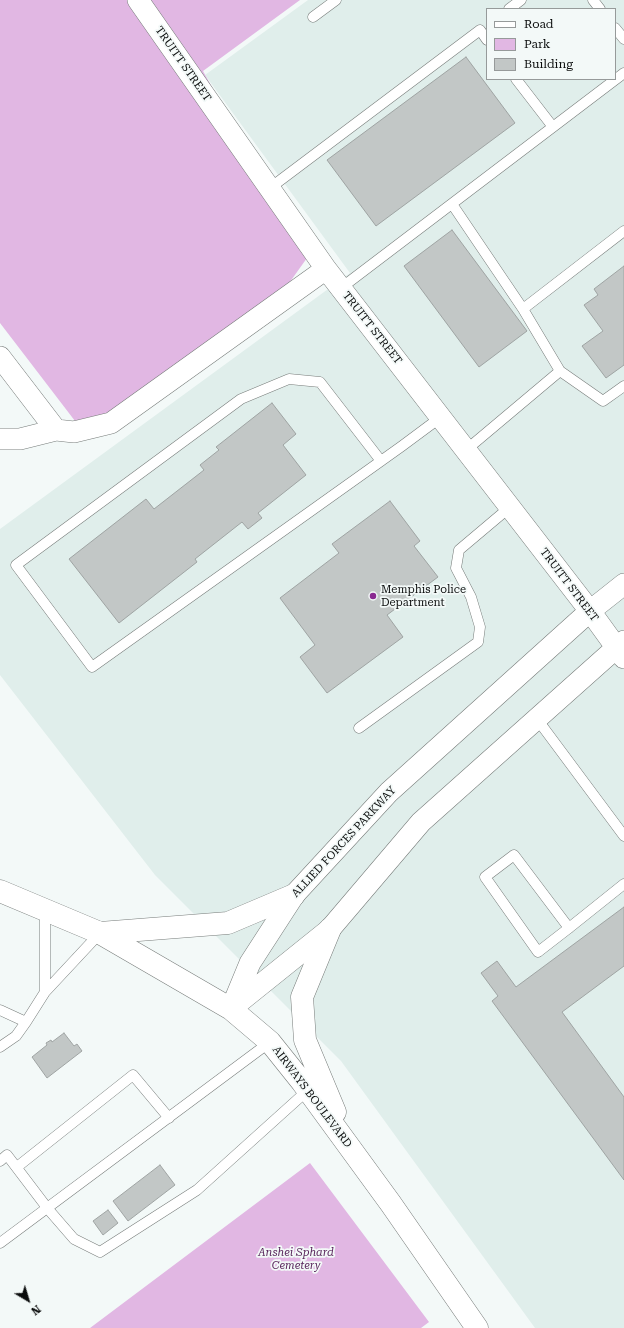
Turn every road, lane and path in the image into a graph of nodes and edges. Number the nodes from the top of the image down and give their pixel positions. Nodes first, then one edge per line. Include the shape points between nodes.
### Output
1 (138, 0) edge
2 (336, 0) edge
3 (521, 0) edge
4 (593, 0) edge
5 (510, 8) edge
6 (599, 8) edge
7 (313, 17) dead end
8 (483, 28) edge
9 (616, 29) edge
10 (624, 39) edge
11 (624, 73) edge
12 (616, 79) edge
13 (517, 80) edge
14 (615, 80) edge
15 (553, 127) junction
16 (270, 188) junction
17 (452, 204) junction
18 (624, 231) edge
19 (326, 269) junction
20 (341, 288) junction
21 (523, 309) junction
22 (0, 357) edge
23 (560, 371) junction
24 (624, 386) edge
25 (441, 417) junction
26 (56, 430) junction
27 (0, 439) edge
28 (466, 450) junction
29 (382, 461) junction
30 (510, 506) junction
31 (624, 584) edge
32 (590, 611) junction
33 (621, 649) edge
34 (537, 719) junction
35 (359, 728) dead end
36 (624, 836) edge
37 (624, 884) edge
38 (0, 891) edge
39 (294, 895) junction
40 (45, 910) junction
41 (569, 928) junction
42 (330, 929) junction
43 (100, 933) junction
44 (45, 992) junction
45 (231, 1009) junction
46 (0, 1010) edge
47 (26, 1022) junction
48 (270, 1042) junction
49 (0, 1047) edge
50 (308, 1090) junction
51 (169, 1118) junction
52 (349, 1146) junction
53 (0, 1161) edge
54 (17, 1168) junction
55 (48, 1209) junction
56 (0, 1244) edge
57 (477, 1328) edge

1 - 16 street, TRUITT STREET
2 - 7 lane
3 - 5 lane
4 - 6 lane
8 - 16 lane
9 - 10 lane
11 - 12 lane
13 - 15 lane
14 - 15 lane
15 - 17 lane
16 - 19 street, TRUITT STREET
17 - 20 lane
17 - 21 lane
18 - 21 lane
19 - 20 street, TRUITT STREET
19 - 26 street via 111,423 74,432
20 - 25 street, TRUITT STREET
21 - 23 lane
22 - 26 street
23 - 24 lane via 603,401
23 - 28 lane
25 - 28 street, TRUITT STREET
25 - 29 lane
26 - 27 street via 20,439
28 - 30 street, TRUITT STREET
29 - 29 lane via 92,667 16,565 241,399 289,379 320,382
30 - 32 street, TRUITT STREET
30 - 35 lane via 459,550 456,568 480,627 478,642
31 - 32 street, ALLIED FORCES PARKWAY
32 - 33 street, TRUITT STREET
32 - 39 street, ALLIED FORCES PARKWAY via 389,792
33 - 34 street
34 - 36 lane
34 - 42 street via 421,822
37 - 41 lane
38 - 40 main road, AIRWAYS BOULEVARD
39 - 43 main road via 228,923
39 - 45 street, ALLIED FORCES PARKWAY via 250,963
40 - 43 main road, AIRWAYS BOULEVARD
40 - 44 lane
41 - 41 lane via 538,952 485,877 514,855
42 - 45 street
42 - 52 main road via 302,997 305,1040
43 - 44 lane
43 - 45 main road, AIRWAYS BOULEVARD
44 - 47 lane
45 - 48 main road, AIRWAYS BOULEVARD
46 - 47 lane
47 - 49 lane via 16,1036
48 - 50 main road, AIRWAYS BOULEVARD
48 - 51 lane
50 - 52 main road, AIRWAYS BOULEVARD
50 - 55 lane via 197,1190 100,1252 74,1239
51 - 54 lane via 132,1075
51 - 55 lane
52 - 57 main road, AIRWAYS BOULEVARD
53 - 54 lane via 7,1155
54 - 55 lane
55 - 56 lane

